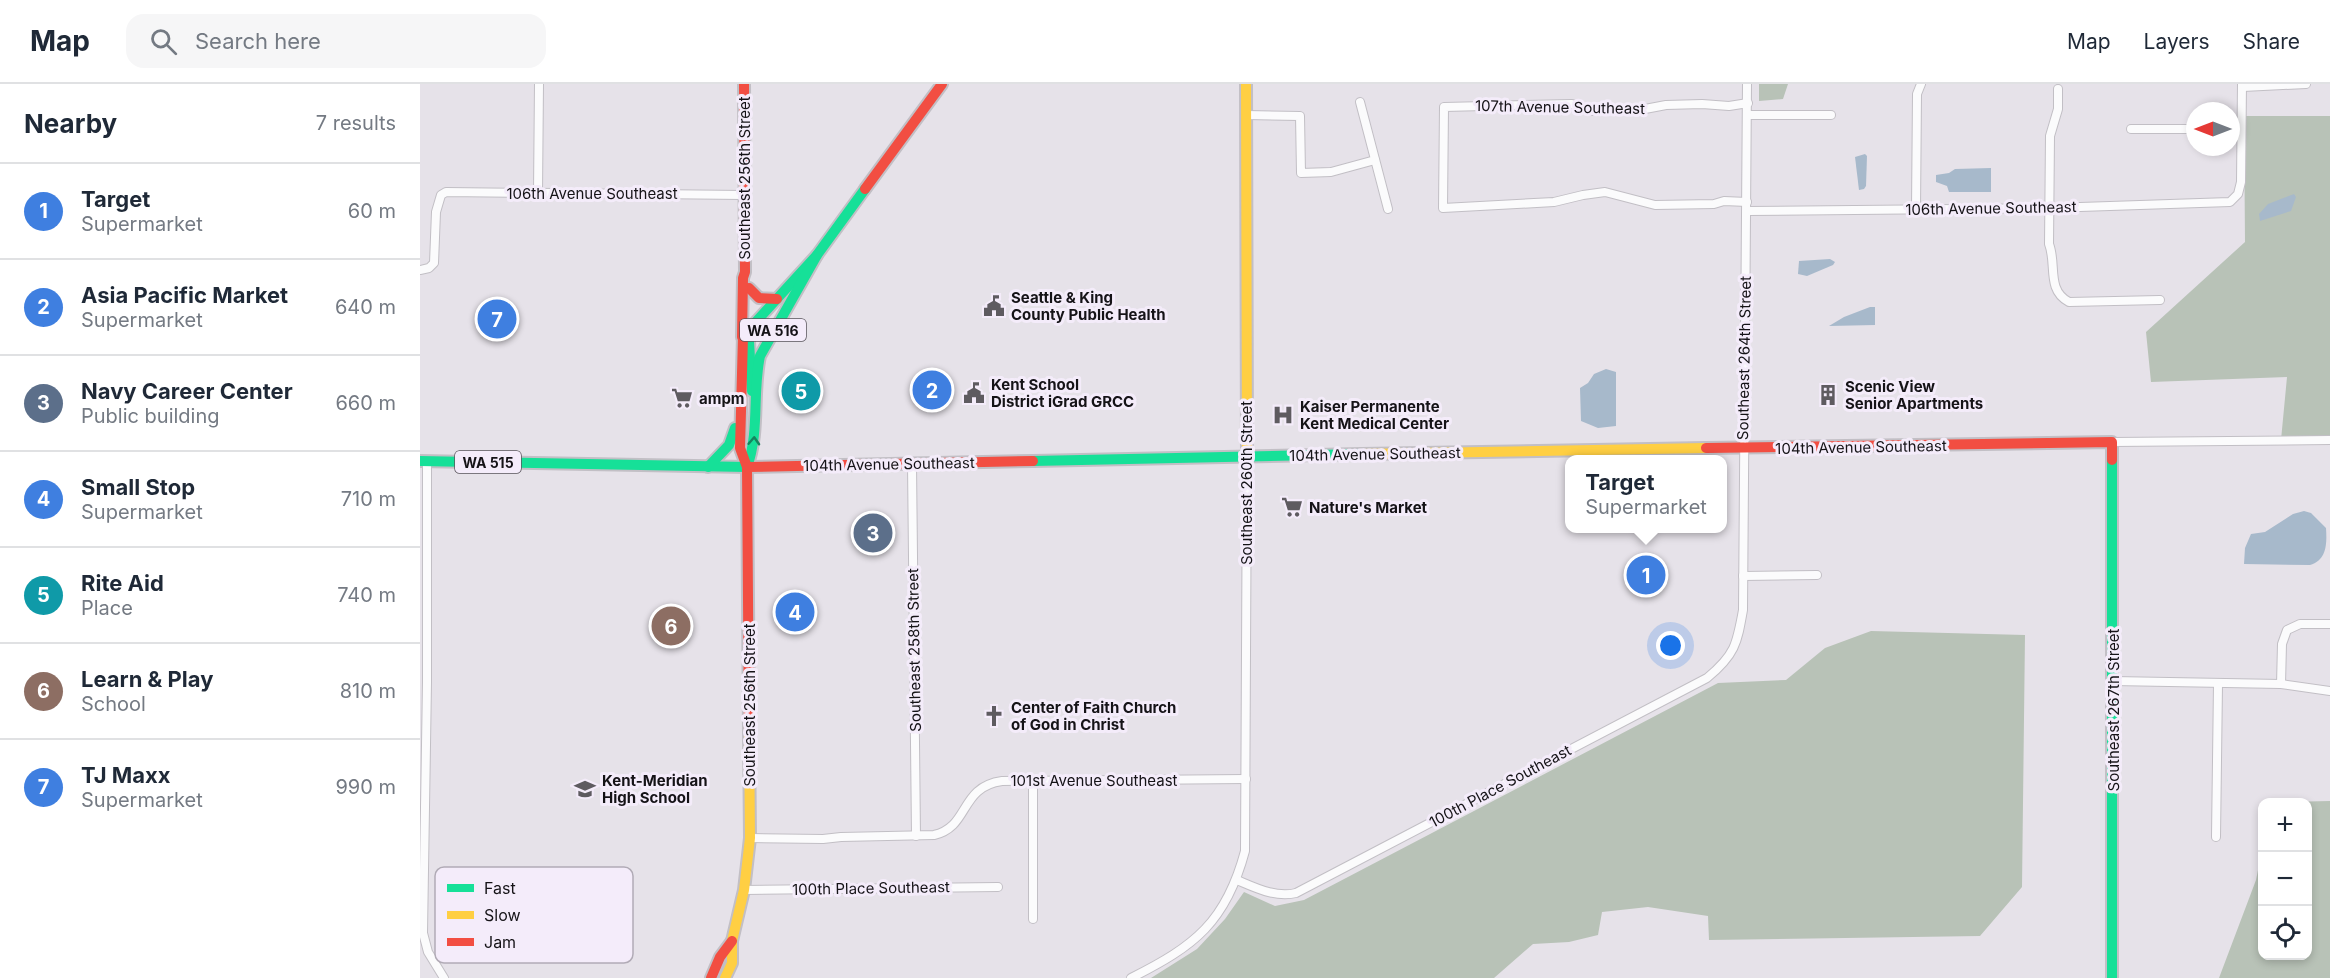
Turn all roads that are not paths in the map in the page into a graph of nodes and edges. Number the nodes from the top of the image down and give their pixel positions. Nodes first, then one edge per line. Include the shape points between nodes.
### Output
1 (539, 84) edge
2 (744, 84) edge
3 (942, 84) edge
4 (1246, 84) edge
5 (1748, 84) edge
6 (1921, 84) edge
7 (2306, 84) edge
8 (2242, 86) edge
9 (2058, 89) dead end
10 (1360, 102) dead end
11 (1748, 103) junction
12 (1246, 115) junction
13 (1748, 115) junction
14 (1831, 115) dead end
15 (2131, 129) dead end
16 (2186, 129) edge
17 (2242, 130) joint
18 (1376, 160) junction
19 (538, 192) junction
20 (744, 195) junction
21 (1747, 201) junction
22 (2050, 208) junction
23 (1388, 209) dead end
24 (1916, 209) junction
25 (1747, 211) junction
26 (817, 255) junction
27 (420, 270) edge
28 (745, 272) junction
29 (800, 273) junction
30 (748, 288) junction
31 (777, 299) junction
32 (2160, 300) dead end
33 (784, 314) junction
34 (745, 334) junction
35 (740, 412) junction
36 (755, 413) junction
37 (2330, 440) edge
38 (2112, 442) junction
39 (1743, 449) junction
40 (1247, 456) junction
41 (423, 461) edge
42 (912, 464) junction
43 (708, 467) junction
44 (747, 467) junction
45 (1818, 575) dead end
46 (1743, 576) junction
47 (2330, 624) edge
48 (1739, 632) joint
49 (2113, 681) junction
50 (2218, 684) junction
51 (2281, 684) junction
52 (2330, 691) edge
53 (1246, 779) junction
54 (1033, 781) junction
55 (916, 836) junction
56 (2216, 837) dead end
57 (750, 838) junction
58 (1237, 880) junction
59 (998, 887) dead end
60 (744, 890) junction
61 (1033, 919) dead end
62 (732, 941) junction
63 (444, 978) edge
64 (711, 978) edge
65 (725, 978) edge
66 (1131, 978) edge
67 (2112, 978) edge

1 - 19 street
2 - 20 street, Southeast 256th Street
3 - 26 street, WA 516
4 - 12 street, Southeast 260th Street
5 - 11 street, Southeast 264th Street
6 - 24 street via 1917,93
7 - 8 street
8 - 17 street
9 - 22 street via 2058,109 2050,136
10 - 18 street
11 - 13 street, Southeast 264th Street
11 - 21 street, 107th Avenue Southeast via 1593,111 1572,104 1444,106 1443,208 1554,202 1605,192 1655,205
12 - 18 street via 1300,116 1301,172 1331,172
12 - 40 street, Southeast 260th Street
13 - 14 street
13 - 21 street, Southeast 264th Street
15 - 16 street
17 - 22 street, 106th Avenue Southeast via 2241,182 2234,200 2222,204
18 - 23 street
19 - 20 street, 106th Avenue Southeast
19 - 27 street, 106th Avenue Southeast via 441,195 436,212 434,263
20 - 28 street, Southeast 256th Street
21 - 25 street, Southeast 264th Street
22 - 24 street, 106th Avenue Southeast
22 - 32 street via 2053,282 2060,295 2069,302
24 - 25 street, 106th Avenue Southeast
25 - 39 street, Southeast 264th Street
26 - 29 street, WA 516
26 - 33 street, WA 516
28 - 30 street, Southeast 256th Street
28 - 34 street, Southeast 256th Street
29 - 31 street, WA 516
29 - 33 street via 782,308
30 - 31 street via 759,298
30 - 34 street, Southeast 256th Street
31 - 34 street, WA 516
33 - 36 street, WA 516 via 760,356
34 - 35 street, Southeast 256th Street / WA 516
34 - 36 street, Southeast 256th Street / WA 516
35 - 43 street via 730,446
35 - 44 street, Southeast 256th Street / WA 516 via 740,448
44 -> 36 street, Southeast 256th Street / WA 516 via 754,448
37 - 38 street, 104th Avenue Southeast
38 - 39 street, 104th Avenue Southeast
38 - 49 street, Southeast 267th Street
39 - 40 street, 104th Avenue Southeast
39 - 46 street, Southeast 264th Street
40 - 42 street, 104th Avenue Southeast
40 - 53 street, Southeast 260th Street
41 - 43 street, 104th Avenue Southeast / WA 515
41 - 63 street via 427,682 423,933 428,952
42 - 44 street, 104th Avenue Southeast
42 - 55 street, Southeast 258th Street
43 - 44 street, 104th Avenue Southeast / WA 515
44 - 57 street, Southeast 256th Street / WA 516
45 - 46 street
46 - 48 street, Southeast 264th Street
47 - 51 street via 2295,624 2286,631
48 - 58 street, 100th Place Southeast via 1733,651 1707,678 1296,893 1276,894
49 - 50 street
49 - 67 street, Southeast 267th Street
50 - 51 street
50 - 56 street
51 - 52 street
53 - 54 street, 101st Avenue Southeast
53 - 58 street, Southeast 260th Street via 1245,851
54 - 55 street, 101st Avenue Southeast via 987,784 972,795 960,817 946,831
54 - 61 street
55 - 57 street, 101st Avenue Southeast
57 - 60 street, Southeast 256th Street / WA 516
58 - 66 street, Southeast 260th Street via 1230,897 1201,934 1180,951
59 - 60 street, 100th Place Southeast
60 - 62 street, Southeast 256th Street / WA 516
62 - 64 street, Southeast 256th Street / WA 516
62 - 65 street, Southeast 256th Street / WA 516 via 732,963

